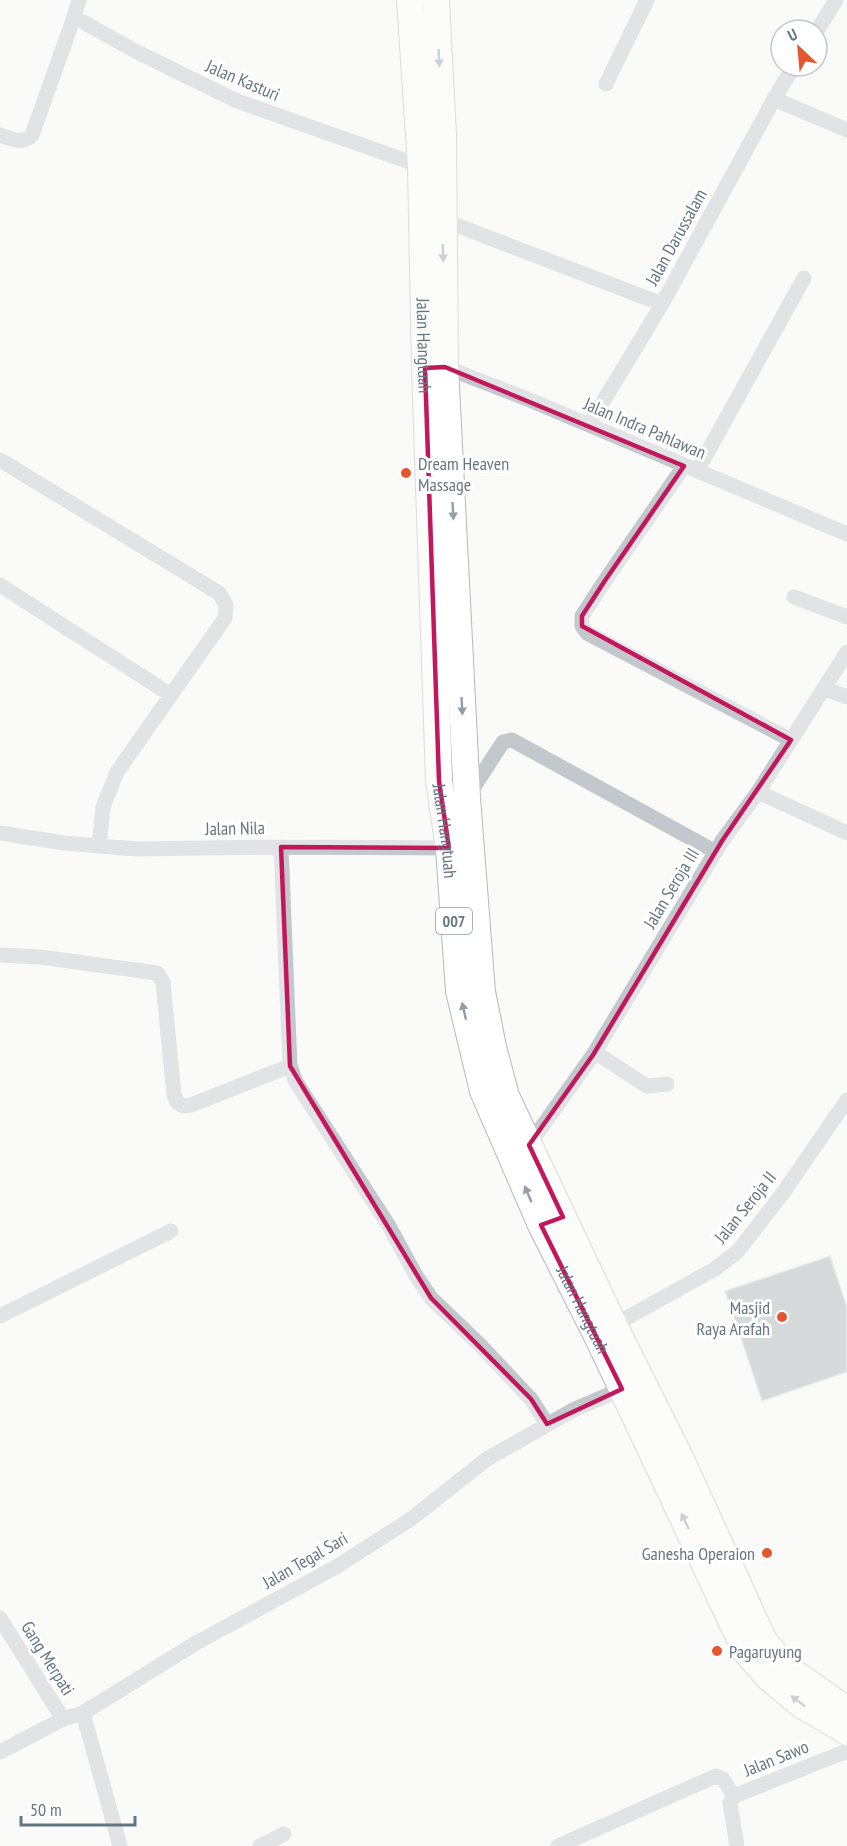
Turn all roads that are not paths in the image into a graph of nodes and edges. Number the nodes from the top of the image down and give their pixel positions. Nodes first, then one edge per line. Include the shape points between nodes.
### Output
1 (79, 0) edge
2 (410, 0) edge
3 (436, 0) edge
4 (647, 0) edge
5 (836, 0) edge
6 (74, 17) junction
7 (825, 18) edge
8 (787, 78) edge
9 (606, 84) dead end
10 (774, 99) junction
11 (847, 130) edge
12 (0, 135) edge
13 (421, 166) junction
14 (443, 220) junction
15 (804, 278) dead end
16 (662, 304) junction
17 (435, 368) junction
18 (589, 425) junction
19 (0, 460) edge
20 (690, 468) junction
21 (847, 534) edge
22 (0, 585) edge
23 (794, 597) dead end
24 (847, 617) edge
25 (847, 652) edge
26 (825, 689) junction
27 (171, 695) junction
28 (847, 697) edge
29 (792, 740) junction
30 (758, 792) junction
31 (467, 798) junction
32 (0, 833) edge
33 (847, 833) edge
34 (99, 846) junction
35 (281, 847) junction
36 (460, 847) junction
37 (716, 852) junction
38 (0, 955) edge
39 (593, 1055) junction
40 (290, 1066) junction
41 (667, 1084) dead end
42 (847, 1100) edge
43 (529, 1145) junction
44 (552, 1221) junction
45 (171, 1231) dead end
46 (0, 1316) edge
47 (614, 1325) junction
48 (622, 1389) junction
49 (547, 1424) junction
50 (0, 1618) edge
51 (847, 1710) edge
52 (83, 1713) junction
53 (63, 1719) junction
54 (847, 1732) edge
55 (847, 1751) edge
56 (0, 1752) edge
57 (734, 1796) junction
58 (284, 1834) dead end
59 (120, 1846) edge
60 (260, 1846) edge
61 (558, 1846) edge
62 (738, 1846) edge

1 - 6 street
2 - 13 highway, Jalan Hangtuah / 007
3 -> 14 highway, Jalan Hangtuah / 007
4 - 9 street
5 - 7 street
6 - 12 street via 32,135 19,141
6 - 13 street, Jalan Kasturi via 237,101
8 - 10 street, Jalan Darussalam
10 - 11 street
10 - 16 street, Jalan Darussalam
13 - 17 highway, Jalan Hangtuah / 007
14 - 16 street
14 -> 17 highway, Jalan Hangtuah / 007
15 - 20 street
16 - 18 street, Jalan Darussalam
17 - 18 street, Jalan Indra Pahlawan
17 -> 31 highway, Jalan Hangtuah / 007
17 - 36 highway, Jalan Hangtuah / 007 via 439,782
18 - 20 street, Jalan Indra Pahlawan
19 - 27 street via 219,593 226,605 225,618
20 - 21 street, Jalan Indra Pahlawan
20 - 29 street via 604,582 582,616 582,626 587,633
22 - 27 street
23 - 24 street
25 - 26 street, Jalan Seroja III
26 - 28 street
26 - 29 street, Jalan Seroja III
27 - 34 street via 117,771 103,807
29 - 30 street, Jalan Seroja III
30 - 33 street
30 - 37 street, Jalan Seroja III
31 - 36 highway, Jalan Hangtuah / 007
31 - 37 street via 504,742 512,740
32 - 34 street, Jalan Nila
34 - 35 street, Jalan Nila
35 - 36 street, Jalan Nila
35 - 40 street
36 - 43 highway, Jalan Hangtuah / 007 via 482,992 506,1096
44 -> 36 highway, Jalan Hangtuah / 007 via 483,1090 475,1062 459,991
37 - 39 street, Jalan Seroja III
38 - 40 street via 157,973 163,982 174,1095 183,1106
39 - 41 street via 647,1086
39 - 43 street, Jalan Seroja III
40 - 49 street via 296,1082 431,1298 531,1399
42 - 47 street, Jalan Seroja II via 738,1251 715,1269
43 - 44 highway, Jalan Hangtuah / 007
44 - 47 highway, Jalan Hangtuah / 007
44 - 48 highway, Jalan Hangtuah / 007
45 - 46 street
47 - 51 highway, Jalan Hangtuah / 007 via 764,1641 786,1668
48 - 49 street, Jalan Tegal Sari
54 -> 48 highway, Jalan Hangtuah / 007 via 800,1704 746,1652
49 - 52 street, Jalan Tegal Sari via 488,1459 411,1519 336,1567 196,1643
50 - 53 street, Gang Merpati
52 - 53 street, Jalan Tegal Sari
52 - 59 street
53 - 56 street, Jalan Tegal Sari
55 - 57 street, Jalan Sawo
57 - 61 street via 723,1779 716,1776
57 - 62 street, Jalan Sawo via 730,1803
58 - 60 street

